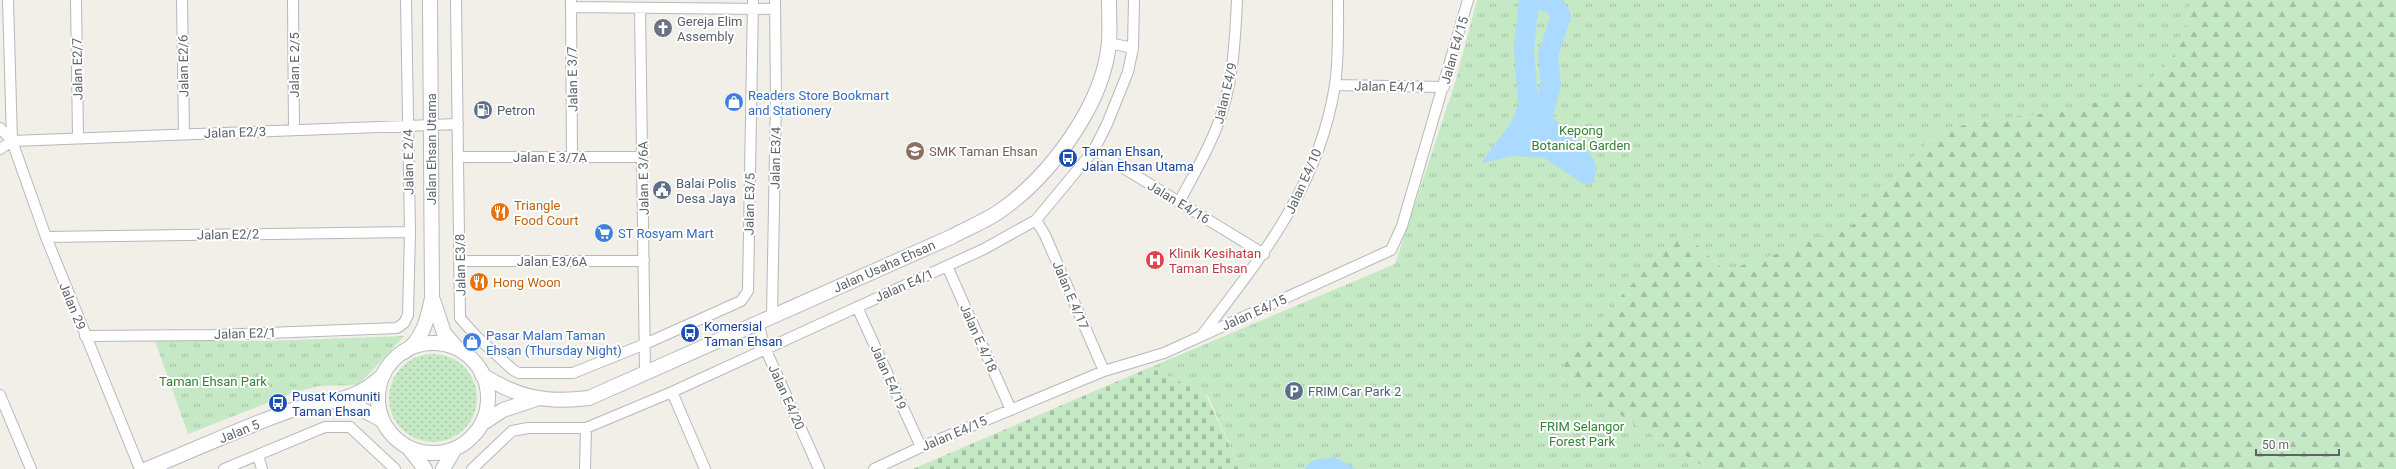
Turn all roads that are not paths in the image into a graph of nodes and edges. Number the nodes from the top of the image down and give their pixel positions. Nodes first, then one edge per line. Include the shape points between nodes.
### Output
1 (8, 0) edge
2 (76, 0) edge
3 (182, 0) edge
4 (293, 0) edge
5 (406, 0) edge
6 (430, 0) edge
7 (456, 0) edge
8 (1109, 0) edge
9 (1134, 0) edge
10 (1237, 0) edge
11 (1338, 0) edge
12 (1468, 0) edge
13 (571, 4) edge
14 (753, 4) edge
15 (775, 4) edge
16 (640, 8) junction
17 (1109, 43) junction
18 (1133, 48) junction
19 (1335, 85) junction
20 (1444, 87) junction
21 (458, 124) junction
22 (431, 125) junction
23 (407, 126) junction
24 (0, 128) edge
25 (294, 130) junction
26 (184, 133) junction
27 (78, 137) junction
28 (12, 141) junction
29 (0, 149) edge
30 (1094, 150) junction
31 (458, 157) junction
32 (572, 157) junction
33 (642, 157) junction
34 (1179, 202) junction
35 (1036, 220) junction
36 (410, 232) junction
37 (46, 237) junction
38 (1264, 254) junction
39 (460, 261) junction
40 (644, 261) junction
41 (947, 266) junction
42 (432, 298) junction
43 (857, 307) junction
44 (772, 316) junction
45 (758, 323) junction
46 (404, 324) joint
47 (85, 336) junction
48 (1201, 336) junction
49 (645, 344) junction
50 (765, 348) junction
51 (458, 349) junction
52 (404, 352) junction
53 (1104, 371) junction
54 (645, 372) junction
55 (384, 374) junction
56 (482, 375) junction
57 (672, 392) junction
58 (0, 395) edge
59 (536, 399) junction
60 (333, 402) junction
61 (1011, 410) junction
62 (382, 420) junction
63 (483, 424) junction
64 (586, 428) junction
65 (408, 447) junction
66 (921, 447) junction
67 (454, 450) junction
68 (258, 456) junction
69 (31, 469) edge
70 (140, 469) edge
71 (147, 469) edge
72 (224, 469) edge
73 (262, 469) edge
74 (395, 469) edge
75 (425, 469) edge
76 (443, 469) edge
77 (472, 469) edge
78 (585, 469) edge
79 (705, 469) edge
80 (819, 469) edge
81 (874, 469) edge

1 - 28 street
2 - 27 street, Jalan E2/7
3 - 26 street, Jalan E2/6
4 - 25 street, Jalan E 2/5
5 - 23 street, Jalan E 2/4
6 - 22 street, Jalan Ehsan Utama
7 - 21 street, Jalan E3/8
8 - 17 street, Jalan Usaha Ehsan
9 - 18 street, Jalan E4/1
10 - 34 street, Jalan E4/9 via 1234,51 1222,113 1210,144
11 - 19 street, Jalan E4/10 via 1338,57
12 - 20 street, Jalan E4/15
13 - 16 street
13 - 32 street, Jalan E 3/7
14 - 15 street
14 - 16 street
14 - 49 street, Jalan E3/5 via 748,291 741,301
15 - 44 street, Jalan E3/4
16 - 33 street, Jalan E 3/6A
17 - 18 street
17 - 44 street, Jalan Usaha Ehsan via 1101,79 1085,113 1068,140 1036,180 997,213 951,237
18 - 30 street, Jalan E4/1 via 1128,72
19 - 20 street, Jalan E4/14
19 - 38 street, Jalan E4/10 via 1329,117 1309,173 1285,222
20 - 48 street, Jalan E4/15 via 1402,226 1391,250
21 - 22 street, Jalan E2/3
21 - 31 street, Jalan E3/8
22 - 23 street, Jalan E2/3
22 - 42 street, Jalan Ehsan Utama
23 - 25 street, Jalan E2/3
23 - 36 street, Jalan E 2/4
24 - 28 street
25 - 26 street, Jalan E2/3
26 - 27 street, Jalan E2/3
27 - 28 street, Jalan E2/3
28 - 29 street
28 - 37 street, Jalan 29
30 - 34 street, Jalan E4/16
30 - 35 street, Jalan E4/1
31 - 32 street, Jalan E 3/7A
31 - 39 street, Jalan E3/8
32 - 33 street, Jalan E 3/7A
33 - 40 street, Jalan E 3/6A
34 - 38 street, Jalan E4/16
35 - 41 street, Jalan E4/1
35 - 53 street, Jalan E 4/17 via 1045,234
36 - 37 street, Jalan E2/2
36 - 46 street, Jalan E 2/4 via 408,315
37 - 47 street, Jalan 29
38 - 48 street, Jalan E4/10
39 - 40 street, Jalan E3/6A
39 - 49 street, Jalan E3/8 via 460,318 476,336 519,373 573,373
40 - 49 street, Jalan E 3/6A
41 - 43 street, Jalan E4/1
41 - 61 street, Jalan E 4/18
42 - 51 street, Jalan Ehsan Utama via 441,327
42 - 52 street, Jalan Ehsan Utama via 424,329 413,346
43 - 50 street, Jalan E4/1
43 - 66 street, Jalan E4/19
44 - 45 street, Jalan Usaha Ehsan
45 - 50 street, Jalan E4/20
45 - 54 street, Jalan Usaha Ehsan
46 - 47 street, Jalan E2/1 via 397,328
47 - 70 street, Jalan 29
48 - 53 street, Jalan E4/15 via 1164,353
49 - 54 street, Jalan E 3/6A
50 - 57 street, Jalan E4/1
50 - 80 street, Jalan E4/20
51 - 52 street via 431,343
51 - 56 street via 472,360
52 - 55 street via 390,364
53 - 61 street, Jalan E4/15
54 - 59 street, Jalan Usaha Ehsan via 590,398
55 - 60 street, Jalan 5 via 368,389
55 - 62 street via 378,398
56 - 59 street, Jalan Usaha Ehsan via 502,387
56 - 63 street via 487,388
57 - 64 street, Jalan E4/1
57 - 79 street
58 - 69 street
59 - 63 street, Jalan Usaha Ehsan via 503,410
60 - 62 street, Jalan 5 via 357,407
60 - 71 street, Jalan 5 via 290,411
61 - 66 street, Jalan E4/15
62 - 65 street
63 - 67 street
64 - 77 street via 528,428 512,431
64 - 78 street
65 - 67 street via 436,454
65 - 75 street
66 - 81 street, Jalan E4/15
67 - 76 street
68 - 72 street
68 - 73 street
68 - 74 street via 326,427 350,427

